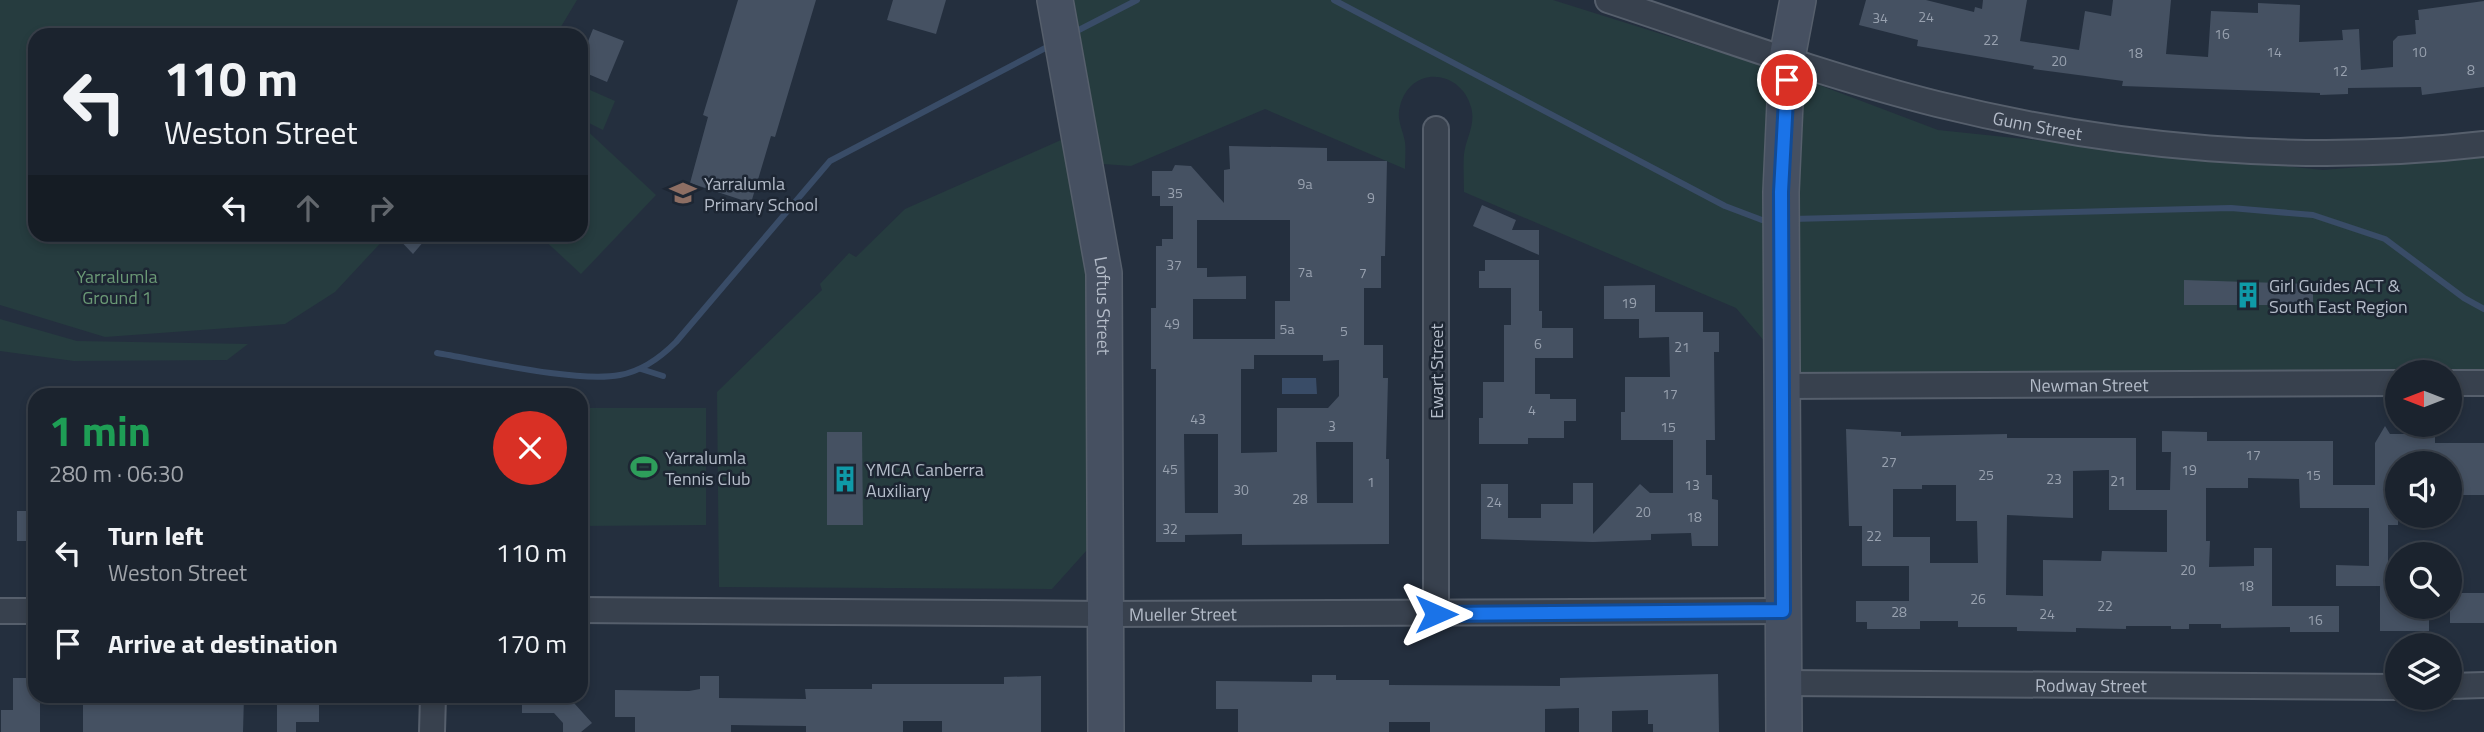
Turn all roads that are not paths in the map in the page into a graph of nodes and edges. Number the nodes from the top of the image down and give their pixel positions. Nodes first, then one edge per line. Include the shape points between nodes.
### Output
1 (1608, 0) edge
2 (1798, 0) edge
3 (1060, 28) edge
4 (1787, 58) junction
5 (1436, 129) dead end
6 (2484, 144) edge
7 (2385, 383) edge
8 (2462, 383) edge
9 (2484, 383) edge
10 (1783, 386) junction
11 (588, 610) edge
12 (0, 611) edge
13 (28, 611) edge
14 (1783, 611) junction
15 (1106, 614) junction
16 (1436, 614) junction
17 (1783, 683) junction
18 (2484, 685) edge
19 (2462, 686) edge
20 (2385, 687) edge
21 (433, 703) edge
22 (432, 732) edge
23 (1106, 732) edge
24 (1784, 732) edge

1 - 4 street, Gunn Street
2 - 4 street
3 - 15 street, Loftus Street via 1104,273
4 - 6 street, Gunn Street via 1936,104 2114,138 2306,153 2385,153
4 - 10 street via 1781,192
5 - 16 street, Ewart Street
7 - 10 street, Newman Street
8 - 9 street
10 - 14 street
11 - 15 street, Mueller Street
12 - 13 street
14 - 16 street, Mueller Street
14 - 17 street
15 - 16 street, Mueller Street
15 - 23 street, Loftus Street
17 - 20 street, Rodway Street
17 - 24 street
18 - 19 street
21 - 22 street

